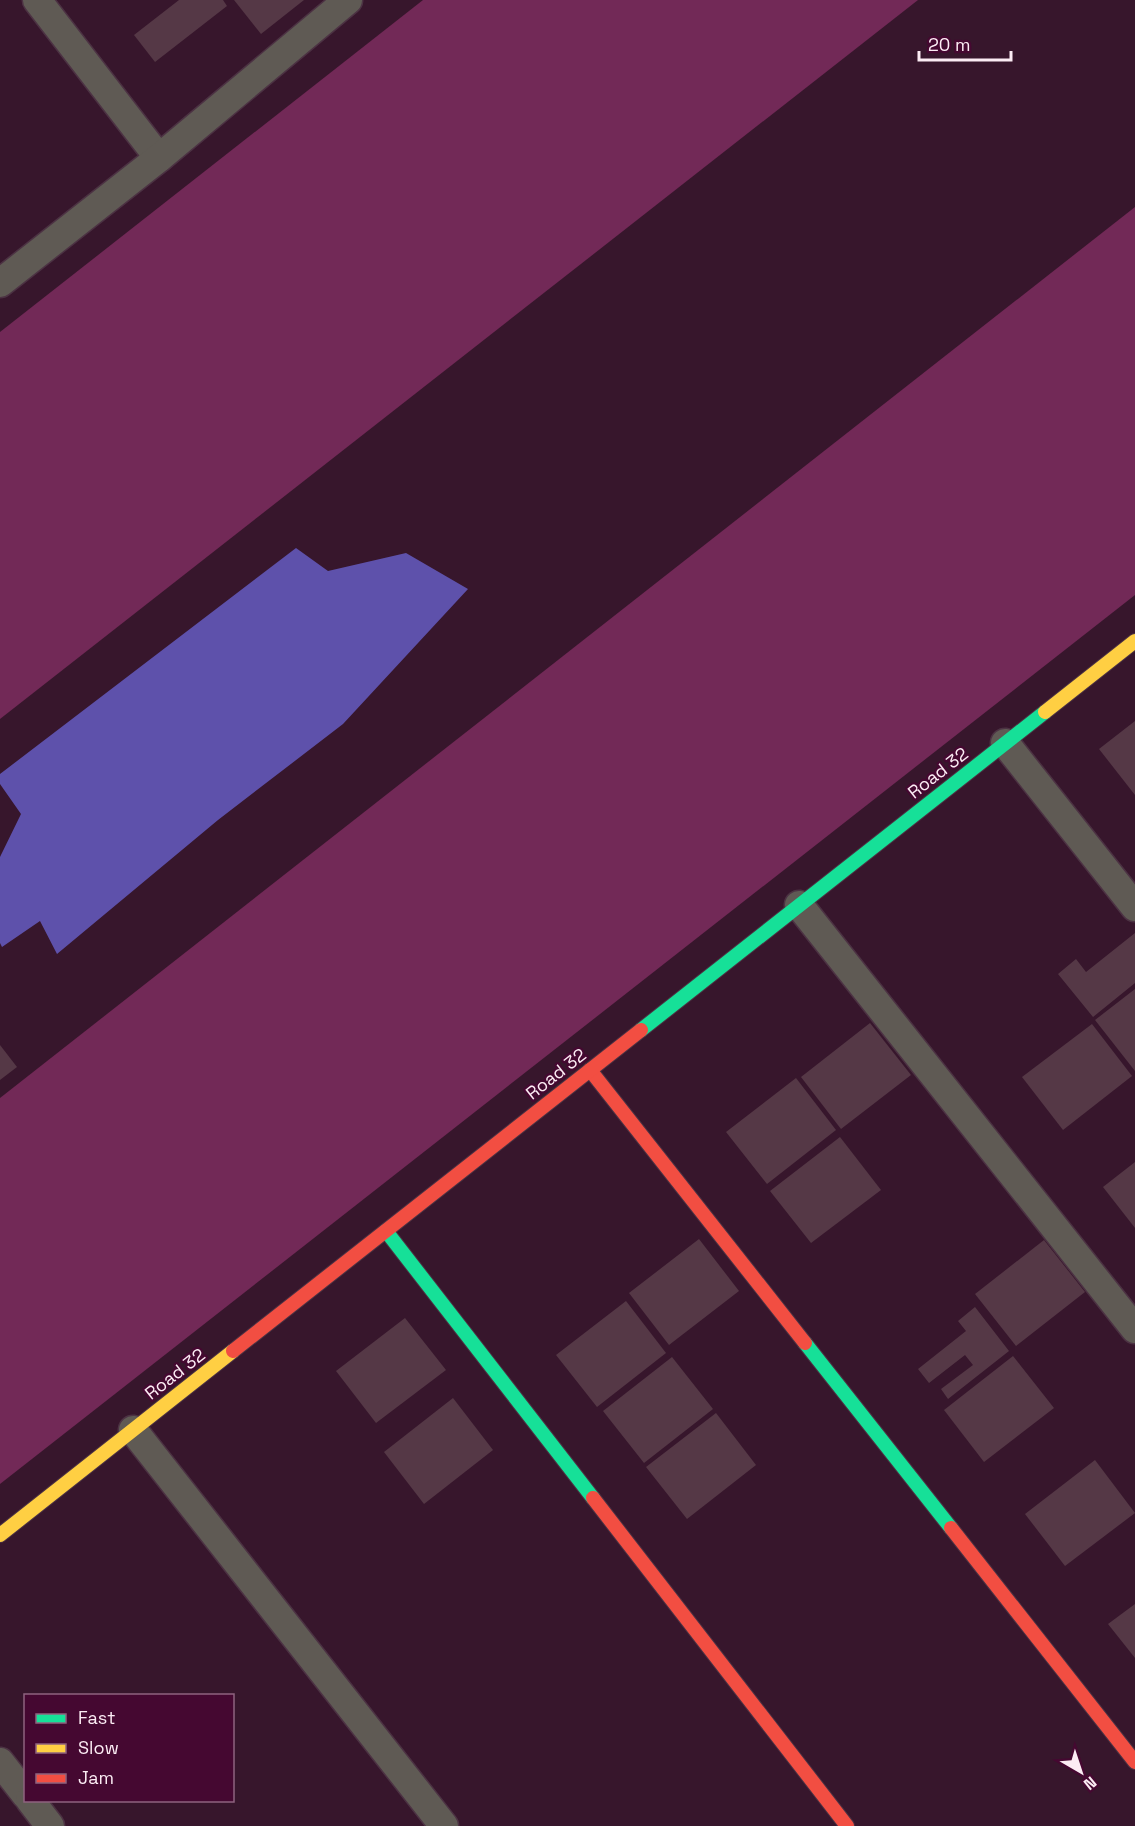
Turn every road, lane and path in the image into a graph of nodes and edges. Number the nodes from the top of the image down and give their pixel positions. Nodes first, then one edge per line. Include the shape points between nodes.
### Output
1 (37, 0) edge
2 (348, 0) edge
3 (159, 158) junction
4 (0, 283) edge
5 (1135, 641) edge
6 (1005, 743) junction
7 (799, 905) junction
8 (1135, 907) edge
9 (590, 1070) junction
10 (386, 1231) junction
11 (1135, 1329) edge
12 (133, 1430) junction
13 (0, 1535) edge
14 (0, 1762) edge
15 (1135, 1762) edge
16 (24, 1792) edge
17 (32, 1802) edge
18 (50, 1826) edge
19 (444, 1826) edge
20 (847, 1826) edge

1 - 3 street
2 - 3 street
3 - 4 street
5 - 6 street, Road 32
6 - 7 street, Road 32
6 - 8 street
7 - 9 street, Road 32
7 - 11 street
9 - 10 street, Road 32
9 - 15 street
10 - 12 street, Road 32
10 - 20 street
12 - 13 street, Road 32
12 - 19 street
14 - 16 street
17 - 18 street

